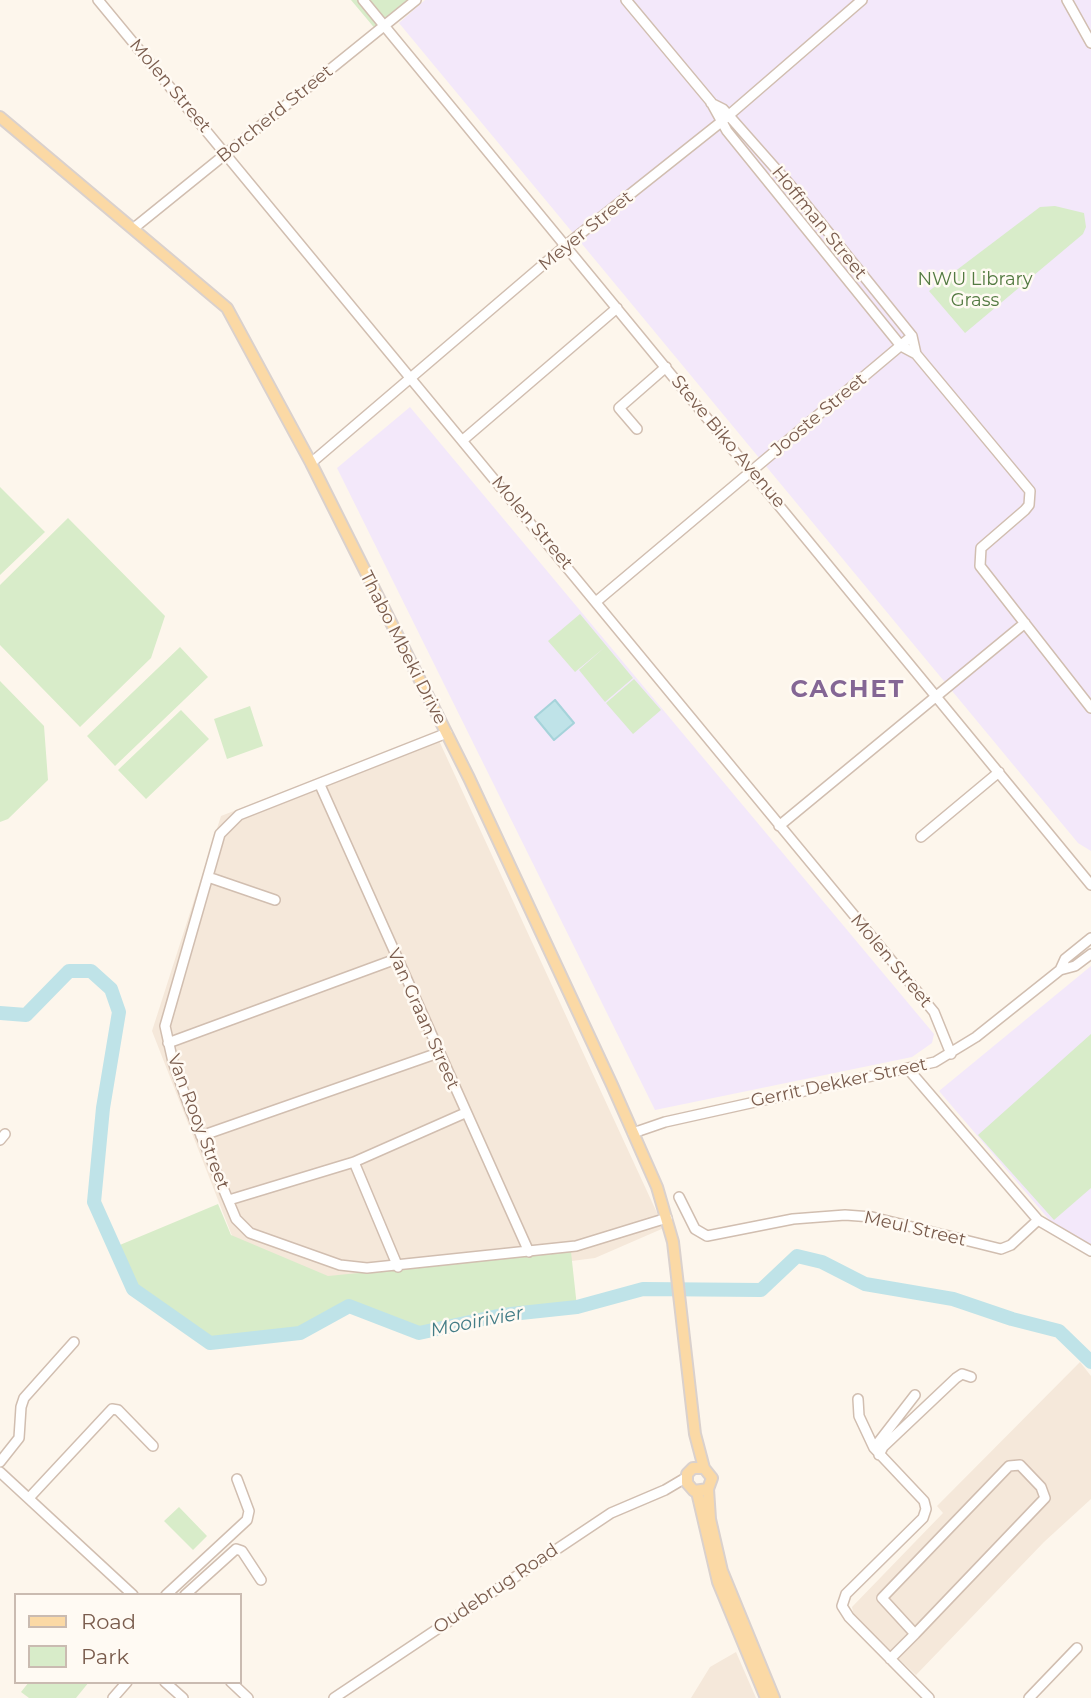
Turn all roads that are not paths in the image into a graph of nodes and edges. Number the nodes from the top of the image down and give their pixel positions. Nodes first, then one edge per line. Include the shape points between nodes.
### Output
1 (98, 0) edge
2 (363, 0) edge
3 (416, 0) edge
4 (626, 0) edge
5 (862, 0) edge
6 (1067, 0) edge
7 (384, 25) junction
8 (1091, 43) edge
9 (0, 117) edge
10 (725, 118) junction
11 (226, 155) junction
12 (134, 228) junction
13 (565, 246) junction
14 (617, 308) junction
15 (912, 336) junction
16 (901, 346) junction
17 (916, 354) junction
18 (666, 368) junction
19 (413, 379) junction
20 (637, 429) dead end
21 (463, 440) junction
22 (311, 463) junction
23 (752, 471) junction
24 (597, 601) junction
25 (1025, 623) junction
26 (937, 696) junction
27 (1091, 708) edge
28 (447, 733) junction
29 (999, 772) junction
30 (320, 785) junction
31 (779, 826) junction
32 (921, 837) dead end
33 (208, 877) junction
34 (1091, 885) edge
35 (275, 900) dead end
36 (1091, 938) edge
37 (1091, 954) edge
38 (396, 959) junction
39 (1091, 960) edge
40 (1075, 966) junction
41 (1060, 970) junction
42 (168, 1043) junction
43 (438, 1053) junction
44 (951, 1054) junction
45 (909, 1070) junction
46 (465, 1113) junction
47 (633, 1133) junction
48 (201, 1136) junction
49 (354, 1162) junction
50 (679, 1197) dead end
51 (229, 1200) junction
52 (667, 1218) junction
53 (1038, 1220) junction
54 (1091, 1251) edge
55 (529, 1252) junction
56 (398, 1267) junction
57 (74, 1342) dead end
58 (971, 1377) dead end
59 (915, 1395) dead end
60 (858, 1399) dead end
61 (153, 1446) dead end
62 (877, 1452) junction
63 (0, 1462) edge
64 (695, 1471) junction
65 (0, 1472) edge
66 (237, 1479) dead end
67 (665, 1490) junction
68 (698, 1490) junction
69 (29, 1498) junction
70 (261, 1580) dead end
71 (131, 1593) edge
72 (168, 1593) edge
73 (188, 1593) edge
74 (915, 1634) junction
75 (1077, 1648) dead end
76 (890, 1659) junction
77 (125, 1684) edge
78 (167, 1684) edge
79 (233, 1684) edge
80 (113, 1698) edge
81 (183, 1698) edge
82 (248, 1698) edge
83 (334, 1698) edge
84 (766, 1698) edge
85 (774, 1698) edge
86 (929, 1698) edge
87 (1029, 1698) edge

1 - 11 street, Molen Street
2 - 7 street, Steve Biko Avenue
3 - 7 street, Borcherd Street
4 - 10 street, Hoffman Street
5 - 10 street, Meyer Street
6 - 8 street
7 - 11 street, Borcherd Street
7 - 13 street, Steve Biko Avenue
9 - 12 main road, Thabo Mbeki Drive
10 - 13 street, Meyer Street
10 - 15 street, Hoffman Street
10 - 16 street, Hoffman Street
11 - 12 street, Borcherd Street
11 - 19 street, Molen Street
12 - 22 main road, Thabo Mbeki Drive via 227,308
13 - 14 street, Steve Biko Avenue
13 - 19 street, Meyer Street
14 - 18 street, Steve Biko Avenue
14 - 21 street
15 - 16 street, Jooste Street
15 - 17 street, Hoffman Street
16 - 17 street, Hoffman Street
16 - 23 street, Jooste Street
17 - 25 street, Hoffman Street via 1030,491 1029,505 981,548 979,560
18 - 20 street via 619,408
18 - 23 street, Steve Biko Avenue
19 - 21 street, Molen Street
19 - 22 street, Meyer Street
21 - 24 street, Molen Street
22 - 28 main road, Thabo Mbeki Drive
23 - 24 street, Jooste Street
23 - 26 street, Steve Biko Avenue
24 - 31 street, Molen Street
25 - 26 street
25 - 27 street
26 - 29 street, Steve Biko Avenue
26 - 31 street
28 - 30 street, Van Rooy Street
28 - 47 main road, Thabo Mbeki Drive
29 - 32 street
29 - 34 street, Steve Biko Avenue
30 - 33 street, Van Rooy Street via 239,815 220,834
30 - 38 street, Van Graan Street
31 - 44 street, Molen Street via 934,1012
33 - 35 street
33 - 42 street, Van Rooy Street via 165,1026
36 - 41 street, Gerrit Dekker Street via 1065,959
37 - 40 street, Gerrit Dekker Street
38 - 42 street
38 - 43 street, Van Graan Street
39 - 40 street
40 - 41 street, Gerrit Dekker Street
41 - 44 street, Gerrit Dekker Street
42 - 48 street, Van Rooy Street
43 - 46 street, Van Graan Street
43 - 48 street
44 - 45 street, Gerrit Dekker Street
45 - 47 street, Gerrit Dekker Street via 729,1107
45 - 53 street
46 - 49 street
46 - 55 street, Van Graan Street
47 - 52 main road, Thabo Mbeki Drive
48 - 51 street, Van Rooy Street
49 - 51 street
49 - 56 street
50 - 53 street, Meul Street via 695,1228 707,1236 793,1219 845,1215 872,1217 1001,1248 1011,1245
51 - 56 street, Van Rooy Street via 236,1219 250,1233 340,1265
52 - 55 street, Van Rooy Street via 593,1242
52 - 64 main road, Thabo Mbeki Drive via 695,1434
53 - 54 street
55 - 56 street, Van Rooy Street
57 - 63 street via 24,1398 19,1438
58 - 62 street via 962,1374 956,1378
59 - 62 street
60 - 62 street via 859,1416
61 - 69 street via 112,1409
62 - 76 street via 924,1501 925,1514 846,1594 842,1606
64 - 67 street, Oudebrug Road
64 - 68 main road
64 - 68 main road via 712,1478
65 - 69 street
66 - 72 street via 249,1511 247,1520
67 - 68 street, Oudebrug Road
67 - 83 street, Oudebrug Road via 611,1513
68 - 84 main road via 718,1582
68 - 85 main road via 722,1571
69 - 71 street
70 - 73 street via 242,1550 236,1549
74 - 74 street via 882,1598 1015,1464 1041,1487 1045,1498
74 - 76 street
75 - 87 street
76 - 86 street
77 - 80 street
78 - 81 street
79 - 82 street

